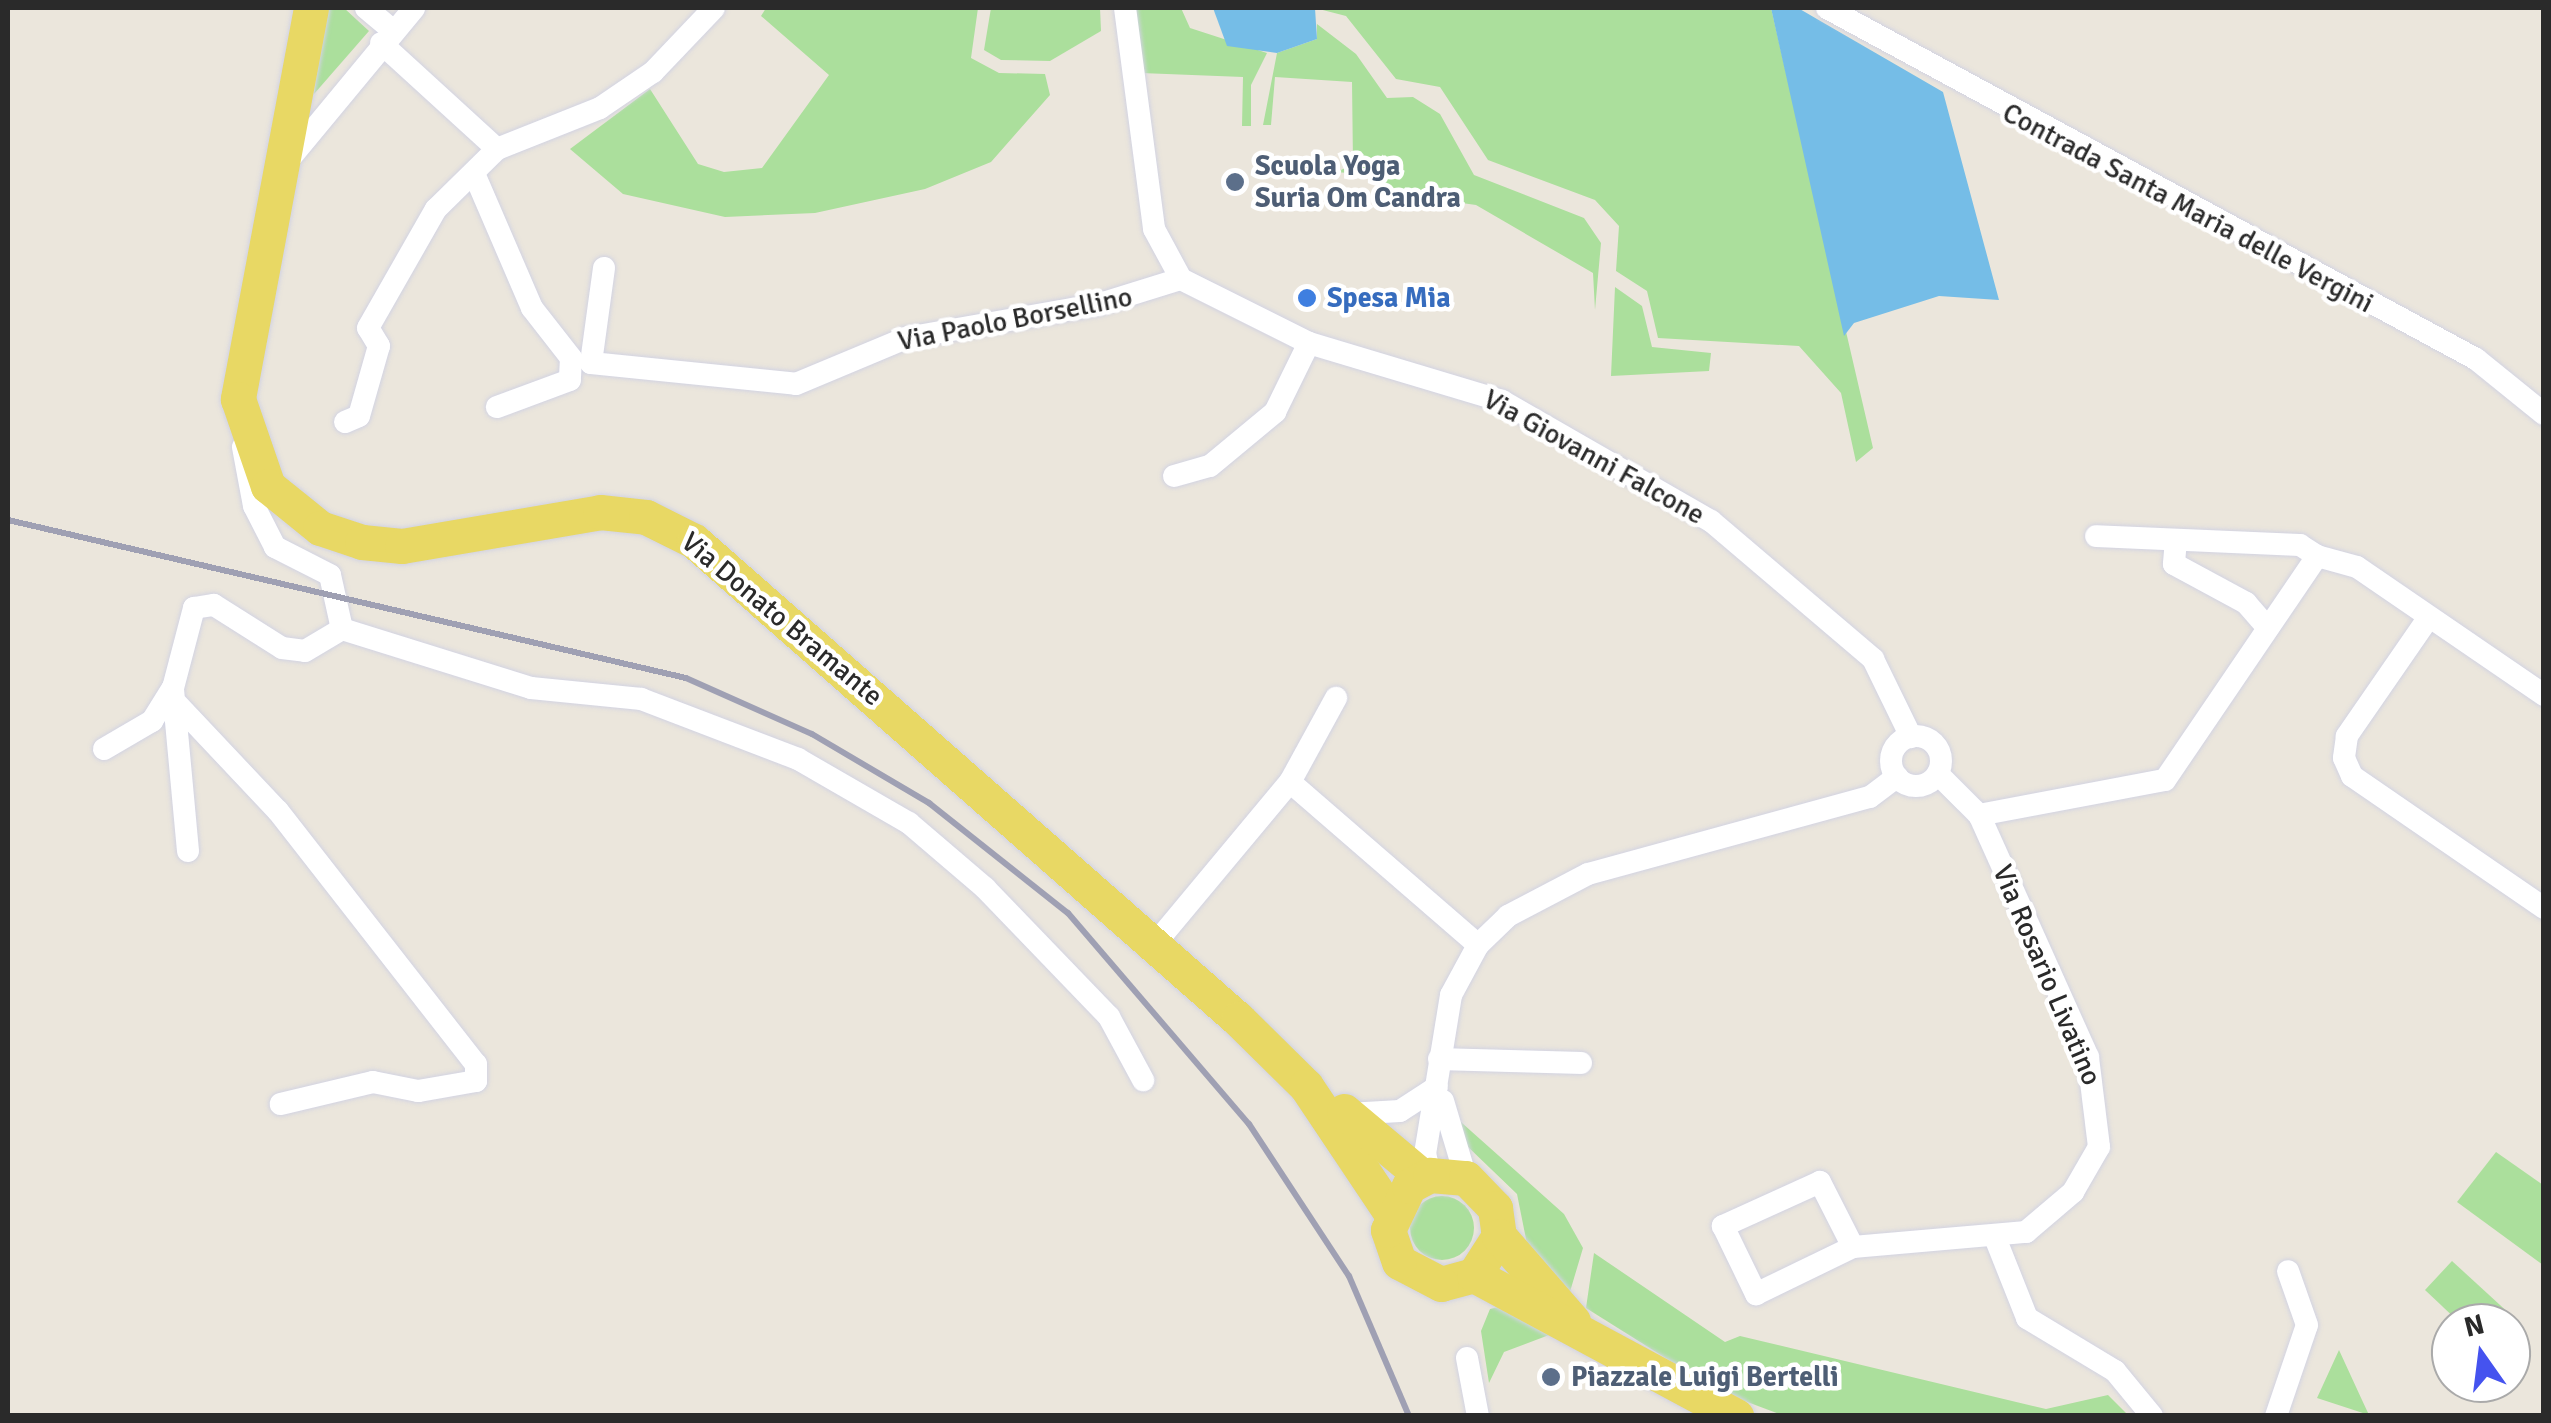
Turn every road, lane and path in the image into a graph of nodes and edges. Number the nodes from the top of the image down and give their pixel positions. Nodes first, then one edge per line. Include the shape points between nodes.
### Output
1 (312, 8) edge
2 (366, 8) edge
3 (414, 8) edge
4 (714, 8) edge
5 (1125, 8) edge
6 (1827, 8) edge
7 (387, 37) junction
8 (497, 149) junction
9 (281, 168) junction
10 (476, 178) junction
11 (604, 268) dead end
12 (1181, 279) junction
13 (1309, 343) junction
14 (497, 407) dead end
15 (2544, 414) edge
16 (345, 422) dead end
17 (242, 429) junction
18 (1174, 476) dead end
19 (2096, 536) dead end
20 (2176, 540) junction
21 (2317, 556) junction
22 (2429, 617) junction
23 (2268, 628) junction
24 (342, 629) junction
25 (2544, 695) edge
26 (175, 696) junction
27 (1336, 698) dead end
28 (1911, 737) junction
29 (104, 749) dead end
30 (1938, 774) junction
31 (1897, 777) junction
32 (1290, 782) junction
33 (1979, 815) junction
34 (188, 851) dead end
35 (2544, 908) edge
36 (1154, 945) junction
37 (1478, 945) junction
38 (1439, 1059) junction
39 (1581, 1062) dead end
40 (1143, 1080) dead end
41 (1306, 1086) junction
42 (1437, 1087) junction
43 (281, 1104) dead end
44 (1347, 1114) junction
45 (1426, 1176) junction
46 (1466, 1178) junction
47 (1391, 1213) junction
48 (1498, 1236) junction
49 (1996, 1240) junction
50 (1852, 1247) junction
51 (2288, 1271) dead end
52 (1474, 1275) junction
53 (1573, 1320) junction
54 (1467, 1358) dead end
55 (1478, 1416) edge
56 (1736, 1416) edge
57 (2152, 1416) edge
58 (2276, 1416) edge

1 - 9 main road, Via Donato Bramante
2 - 7 street
3 - 7 street
4 - 8 street via 653,72 600,108
5 - 12 street via 1154,229
6 - 15 street, Contrada Santa Maria delle Vergini via 2476,359
7 - 8 street
7 - 9 street
8 - 10 street
9 - 17 main road, Via Donato Bramante via 244,348
10 - 14 street via 532,308 571,358 570,380
10 - 16 street via 436,209 368,328 379,346 359,416
11 - 12 street, Via Paolo Borsellino via 591,363 796,384 906,338 1100,304
12 - 13 street, Via Giovanni Falcone
13 - 18 street via 1275,412 1210,466
13 - 28 street, Via Giovanni Falcone via 1502,400 1710,521 1873,659
17 - 24 street via 254,506 275,547 330,574
17 - 36 main road, Via Donato Bramante via 258,470 288,506 362,542 402,546 600,512 669,525 806,634
19 - 20 street
20 - 21 street via 2300,544
20 - 23 street via 2174,564 2246,603
21 - 22 street via 2358,567
21 - 23 street
22 - 25 street
22 - 35 street via 2347,736 2344,758 2352,776
23 - 33 street via 2164,780
24 - 26 street via 305,651 282,648 214,605 194,608
24 - 40 street via 531,688 642,699 798,759 909,823 985,888 1109,1017
26 - 29 street via 152,720
26 - 34 street
26 - 43 street via 278,810 476,1064 476,1081 418,1091 373,1082
27 - 32 street
28 - 30 street via 1936,747
28 - 31 street via 1892,753
30 - 31 street via 1918,786
30 - 33 street, Via Rosario Livatino
31 - 37 street via 1870,797 1546,890
32 - 36 street
32 - 37 street
33 - 49 street, Via Rosario Livatino via 2088,1056 2102,1120 2099,1147 2073,1192 2026,1232
36 - 41 main road, Via Donato Bramante
37 - 38 street via 1450,994
38 - 39 street
38 - 42 street
41 - 44 main road, Via Donato Bramante
41 - 47 main road, Via Donato Bramante
42 - 44 street via 1400,1111
42 - 45 street
42 - 46 street
44 - 45 main road, Via Donato Bramante
45 - 46 main road
45 - 47 main road
46 - 48 main road, Via Donato Bramante via 1495,1208
47 - 52 main road, Via Donato Bramante via 1392,1247 1412,1274 1441,1284
48 - 52 main road
48 - 53 main road, Via Donato Bramante
49 - 50 street, Via Rosario Livatino
49 - 57 street via 2027,1318 2115,1371
50 - 50 street, Via Rosario Livatino via 1756,1294 1724,1226 1820,1182
51 - 58 street via 2307,1324
52 - 53 main road, Via Donato Bramante
53 - 56 main road, Via Donato Bramante
54 - 55 street

